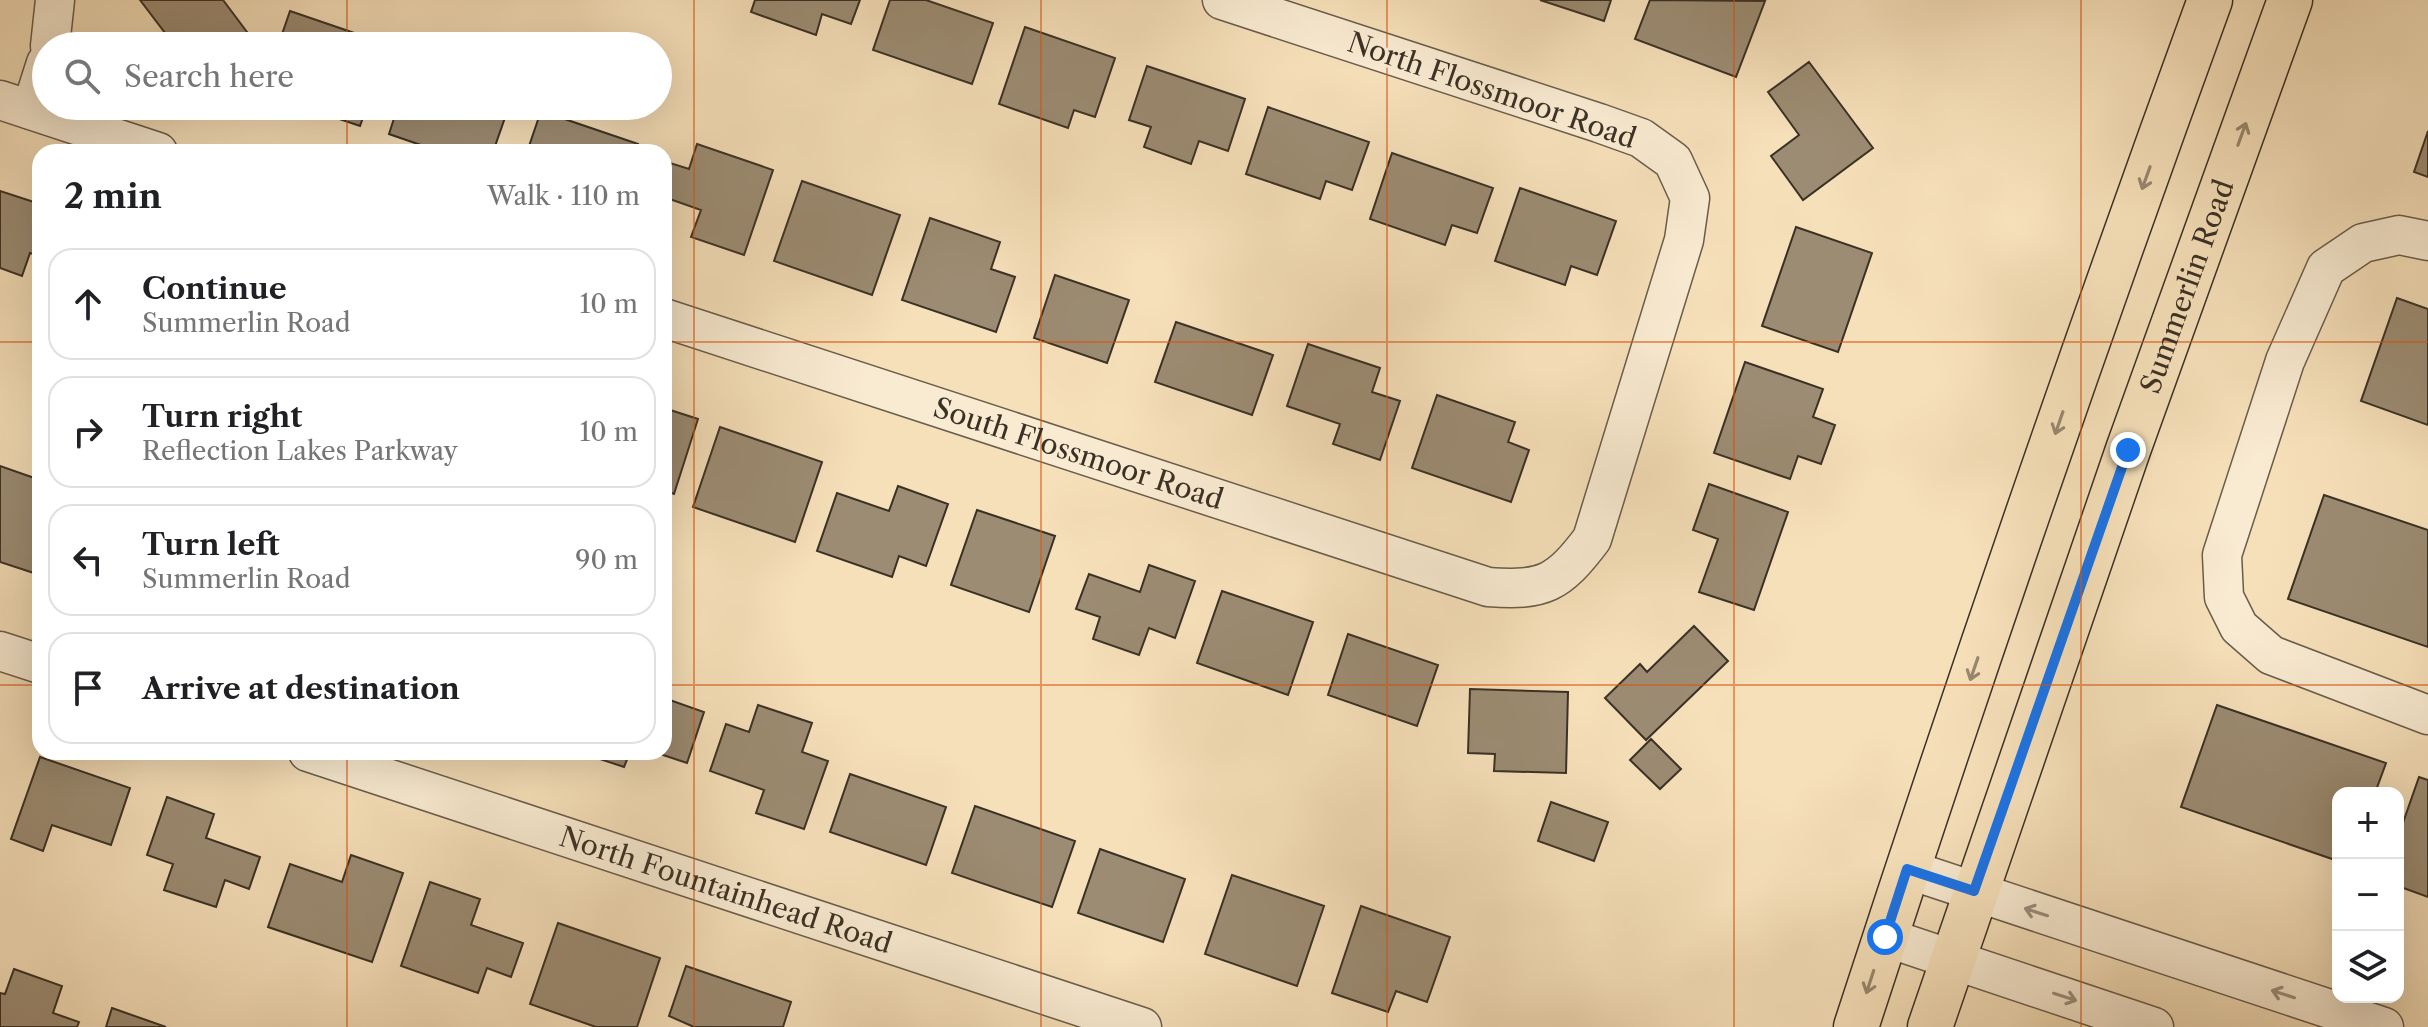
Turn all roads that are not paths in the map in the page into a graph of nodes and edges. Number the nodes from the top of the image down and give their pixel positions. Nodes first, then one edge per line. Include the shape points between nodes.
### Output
1 (55, 0) edge
2 (1222, 0) edge
3 (2210, 0) edge
4 (2290, 0) edge
5 (52, 32) edge
6 (32, 82) edge
7 (15, 105) edge
8 (61, 120) edge
9 (134, 144) edge
10 (2428, 241) edge
11 (672, 321) edge
12 (1494, 588) joint
13 (0, 651) edge
14 (32, 661) edge
15 (2428, 715) edge
16 (332, 760) edge
17 (1907, 869) junction
18 (1974, 891) junction
19 (1885, 937) junction
20 (1951, 960) junction
21 (1142, 1027) edge
22 (1856, 1027) edge
23 (1930, 1027) edge
24 (2154, 1027) edge
25 (2384, 1027) edge

1 - 5 street
2 - 12 street, North Flossmoor Road via 1599,123 1641,138 1673,161 1690,198 1684,240 1592,539 1567,572 1528,590
3 -> 17 main road via 2099,305
18 -> 4 main road, Summerlin Road
6 - 7 street
8 - 9 street
10 - 15 street via 2399,235 2363,243 2326,268 2285,361 2222,555 2224,597 2239,627 2271,655
11 - 12 street, South Flossmoor Road
13 - 14 street
16 - 21 street, North Fountainhead Road
17 - 18 street
17 - 19 main road
18 - 20 main road, Summerlin Road
25 -> 18 street
19 - 20 street
19 -> 22 main road
20 - 23 main road, Summerlin Road
20 -> 24 street

